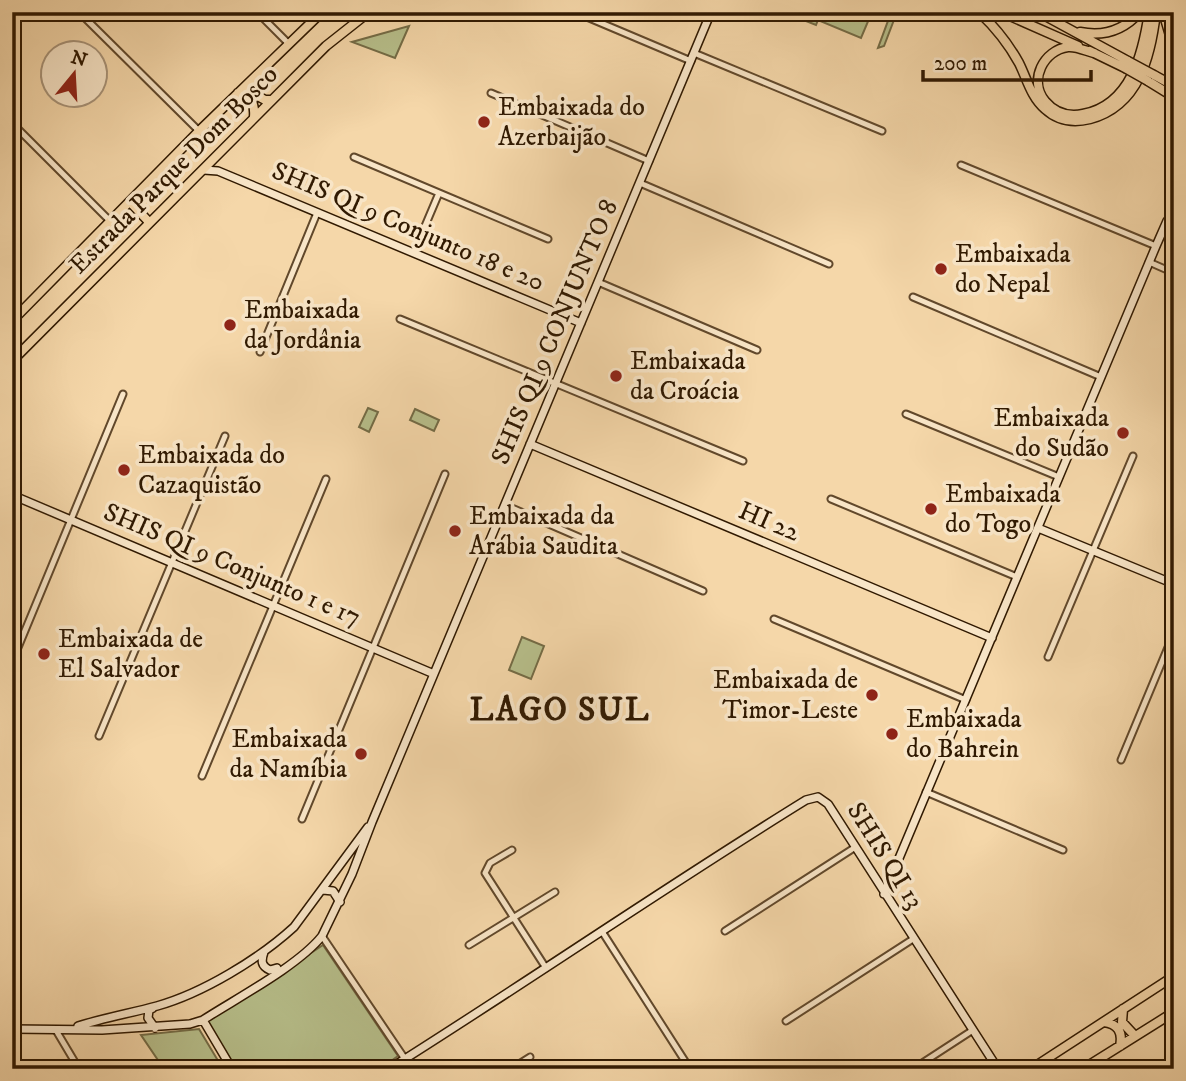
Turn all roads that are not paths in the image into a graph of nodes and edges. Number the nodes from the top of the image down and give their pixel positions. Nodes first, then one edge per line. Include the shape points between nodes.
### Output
1 (79, 12) edge
2 (257, 12) edge
3 (322, 12) edge
4 (369, 12) edge
5 (575, 12) edge
6 (711, 12) edge
7 (979, 12) edge
8 (1001, 12) edge
9 (1038, 12) edge
10 (1140, 12) edge
11 (1149, 12) edge
12 (1156, 12) edge
13 (1164, 12) edge
14 (1068, 28) junction
15 (289, 44) junction
16 (1174, 49) edge
17 (694, 52) junction
18 (1094, 53) junction
19 (691, 61) junction
20 (1127, 64) junction
21 (257, 76) junction
22 (1152, 78) junction
23 (1174, 86) edge
24 (239, 93) junction
25 (491, 93) dead end
26 (1174, 97) edge
27 (272, 100) junction
28 (254, 117) junction
29 (12, 123) edge
30 (199, 131) junction
31 (882, 131) dead end
32 (354, 157) dead end
33 (215, 158) junction
34 (649, 161) junction
35 (961, 165) dead end
36 (204, 170) junction
37 (218, 171) junction
38 (640, 183) junction
39 (439, 193) junction
40 (131, 203) junction
41 (1174, 212) edge
42 (317, 213) junction
43 (111, 222) junction
44 (149, 222) junction
45 (548, 239) dead end
46 (1156, 246) junction
47 (414, 252) junction
48 (1149, 262) junction
49 (829, 264) dead end
50 (1174, 272) edge
51 (598, 282) junction
52 (913, 297) dead end
53 (12, 300) edge
54 (23, 310) junction
55 (400, 319) dead end
56 (12, 321) edge
57 (581, 323) junction
58 (757, 350) dead end
59 (260, 352) dead end
60 (12, 361) edge
61 (1101, 377) junction
62 (556, 383) junction
63 (123, 394) dead end
64 (906, 414) dead end
65 (225, 436) dead end
66 (530, 444) junction
67 (1133, 456) dead end
68 (743, 461) dead end
69 (445, 474) dead end
70 (1059, 477) junction
71 (326, 479) dead end
72 (12, 495) edge
73 (831, 499) dead end
74 (505, 505) junction
75 (72, 519) junction
76 (1038, 528) junction
77 (1094, 550) junction
78 (173, 563) junction
79 (1017, 577) junction
80 (1174, 584) edge
81 (703, 591) dead end
82 (272, 606) junction
83 (774, 619) dead end
84 (1174, 633) edge
85 (992, 638) junction
86 (373, 648) junction
87 (1048, 657) dead end
88 (12, 662) edge
89 (434, 674) junction
90 (966, 700) junction
91 (99, 736) dead end
92 (1121, 760) dead end
93 (202, 776) dead end
94 (926, 792) junction
95 (302, 819) dead end
96 (372, 822) junction
97 (854, 848) junction
98 (512, 850) dead end
99 (1063, 850) dead end
100 (323, 890) junction
101 (555, 892) dead end
102 (884, 894) junction
103 (340, 902) junction
104 (514, 919) junction
105 (725, 930) dead end
106 (603, 933) junction
107 (322, 936) junction
108 (913, 939) junction
109 (469, 945) dead end
110 (264, 951) junction
111 (293, 962) junction
112 (546, 968) junction
113 (1174, 976) edge
114 (157, 1006) junction
115 (1123, 1009) junction
116 (1174, 1012) edge
117 (203, 1020) junction
118 (786, 1021) dead end
119 (1104, 1022) junction
120 (70, 1028) junction
121 (155, 1028) junction
122 (12, 1029) edge
123 (973, 1030) junction
124 (57, 1032) dead end
125 (1135, 1036) junction
126 (1119, 1046) junction
127 (530, 1056) dead end
128 (405, 1059) junction
129 (1096, 1065) edge
130 (79, 1069) edge
131 (232, 1069) edge
132 (389, 1069) edge
133 (511, 1069) edge
134 (690, 1069) edge
135 (913, 1069) edge
136 (998, 1069) edge
137 (1031, 1069) edge
138 (1083, 1069) edge

1 - 30 street
2 - 15 street
3 - 15 main road, Estrada Parque Dom Bosco
4 - 27 main road, Estrada Parque Dom Bosco
5 - 19 street
6 - 17 street, SHIS QI 9 CONJUNTO 8
7 - 12 main road via 1007,42 1037,102 1052,115 1073,121 1115,109 1134,89 1153,40
8 - 18 main road
9 - 14 main road
10 - 14 main road via 1110,32 1092,34
11 - 18 main road via 1131,77 1109,103 1073,116 1046,102 1038,79 1049,55 1071,47
13 - 16 main road
14 - 20 main road
15 - 21 main road, Estrada Parque Dom Bosco
17 - 19 street, SHIS QI 9 CONJUNTO 8
17 - 31 street
18 - 20 main road
19 - 34 street, SHIS QI 9 CONJUNTO 8
20 - 22 main road, bridge
21 - 24 main road, Estrada Parque Dom Bosco
21 - 27 main road via 256,95
22 - 23 main road
22 - 26 main road
24 - 28 main road via 253,101
24 - 30 main road, Estrada Parque Dom Bosco
25 - 34 street
27 - 28 main road, Estrada Parque Dom Bosco
28 - 33 main road, Estrada Parque Dom Bosco
29 - 43 street
30 - 40 main road, Estrada Parque Dom Bosco
32 - 39 street
33 - 36 main road, Estrada Parque Dom Bosco
33 - 37 street
34 - 38 street, SHIS QI 9 CONJUNTO 8
35 - 46 street
36 - 37 street, SHIS QI 9 Conjunto 18 e 20
36 - 44 main road, Estrada Parque Dom Bosco
37 - 42 street, SHIS QI 9 Conjunto 18 e 20
38 - 49 street
38 - 51 street, SHIS QI 9 CONJUNTO 8
39 - 45 street
39 - 47 street
40 - 43 main road, Estrada Parque Dom Bosco
40 - 44 main road
41 - 46 street
42 - 47 street, SHIS QI 9 Conjunto 18 e 20
42 - 59 street
43 - 54 main road, Estrada Parque Dom Bosco
44 - 60 main road, Estrada Parque Dom Bosco
46 - 48 street
47 - 57 street, SHIS QI 9 Conjunto 18 e 20
48 - 50 street
48 - 61 street
51 - 57 street, SHIS QI 9 CONJUNTO 8
51 - 58 street
52 - 61 street
53 - 54 street
54 - 56 main road, Estrada Parque Dom Bosco
55 - 62 street
57 - 62 street, SHIS QI 9 CONJUNTO 8
61 - 70 street
62 - 66 street, SHIS QI 9 CONJUNTO 8
62 - 68 street
63 - 75 street
64 - 70 street
65 - 78 street
66 - 74 street, SHIS QI 9 CONJUNTO 8
66 - 85 street, HI 22
67 - 77 street
69 - 86 street
70 - 76 street
71 - 82 street
72 - 75 street, SHIS QI 9 Conjunto 1 e 17
73 - 79 street
74 - 81 street
74 - 89 street, SHIS QI 9 CONJUNTO 8
75 - 78 street, SHIS QI 9 Conjunto 1 e 17
75 - 88 street
76 - 77 street
76 - 79 street
77 - 80 street
77 - 87 street
78 - 82 street, SHIS QI 9 Conjunto 1 e 17
78 - 91 street
79 - 85 street
82 - 86 street, SHIS QI 9 Conjunto 1 e 17
82 - 93 street
83 - 90 street
84 - 92 street
85 - 90 street
86 - 89 street, SHIS QI 9 Conjunto 1 e 17
86 - 95 street
89 - 96 street, SHIS QI 9 CONJUNTO 8
90 - 94 street
94 - 99 street
94 - 102 street
96 - 100 street
96 - 103 street
97 - 102 street, SHIS QI 13
97 - 105 street
97 - 106 street, SHIS QI 13 via 828,804 813,797 707,861
98 - 104 street via 490,863 485,873
100 - 103 street via 333,891
100 - 110 street via 294,927
101 - 104 street
102 - 108 street, SHIS QI 13
103 - 107 street
104 - 109 street
104 - 112 street
106 - 112 street, SHIS QI 13
106 - 134 street
107 - 111 street
107 - 128 street
108 - 118 street
108 - 123 street, SHIS QI 13
110 - 111 street via 262,962 270,971
110 - 114 street via 196,990
111 - 117 street
112 - 128 street, SHIS QI 13
113 - 115 main road
114 - 120 street
114 - 121 street via 148,1015
115 - 119 main road
115 - 125 main road via 1122,1022
116 - 125 main road
117 - 121 street
117 - 131 street
119 - 126 main road via 1119,1030
119 - 137 main road
120 - 121 street
120 - 122 street
123 - 135 street
123 - 136 street, SHIS QI 13
124 - 130 street
125 - 126 main road
126 - 129 main road
127 - 133 street
128 - 132 street, SHIS QI 13
129 - 138 main road

